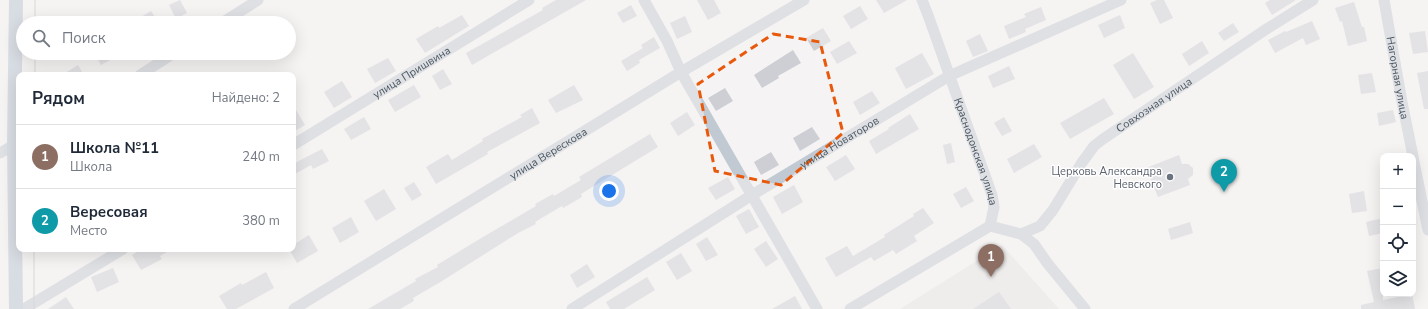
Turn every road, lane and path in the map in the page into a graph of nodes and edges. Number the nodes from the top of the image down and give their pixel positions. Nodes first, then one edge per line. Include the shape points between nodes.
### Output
1 (16, 0) edge
2 (258, 0) edge
3 (529, 0) edge
4 (644, 0) edge
5 (804, 0) edge
6 (922, 0) edge
7 (1121, 0) edge
8 (1313, 0) edge
9 (1384, 0) edge
10 (16, 16) edge
11 (233, 16) edge
12 (16, 60) edge
13 (163, 60) edge
14 (17, 72) edge
15 (145, 72) edge
16 (681, 72) junction
17 (949, 76) junction
18 (296, 143) edge
19 (16, 144) edge
20 (0, 153) edge
21 (1412, 153) edge
22 (1416, 172) edge
23 (752, 195) junction
24 (990, 226) junction
25 (1428, 230) edge
26 (1021, 234) junction
27 (16, 252) edge
28 (118, 252) edge
29 (16, 309) edge
30 (24, 309) edge
31 (294, 309) edge
32 (572, 309) edge
33 (818, 309) edge
34 (850, 309) edge
35 (1085, 309) edge

1 - 10 main road
2 - 11 street
3 - 18 street, улица Пришвина
4 - 16 street
5 - 16 street, улица Верескова
6 - 17 street, Краснодонская улица
7 - 17 street, улица Новаторов
8 - 26 street, Совхозная улица via 1102,139 1081,164 1053,210 1040,226
9 - 21 street, Нагорная улица
12 - 14 main road
13 - 15 street
16 - 23 street
16 - 31 street, улица Верескова
17 - 23 street, улица Новаторов
17 - 24 street, Краснодонская улица via 992,195 994,207
19 - 20 street
22 - 25 street, Нагорная улица
23 - 32 street, улица Новаторов
23 - 33 street
24 - 26 street
24 - 34 street
26 - 35 street via 1034,244
27 - 29 main road
28 - 30 street

